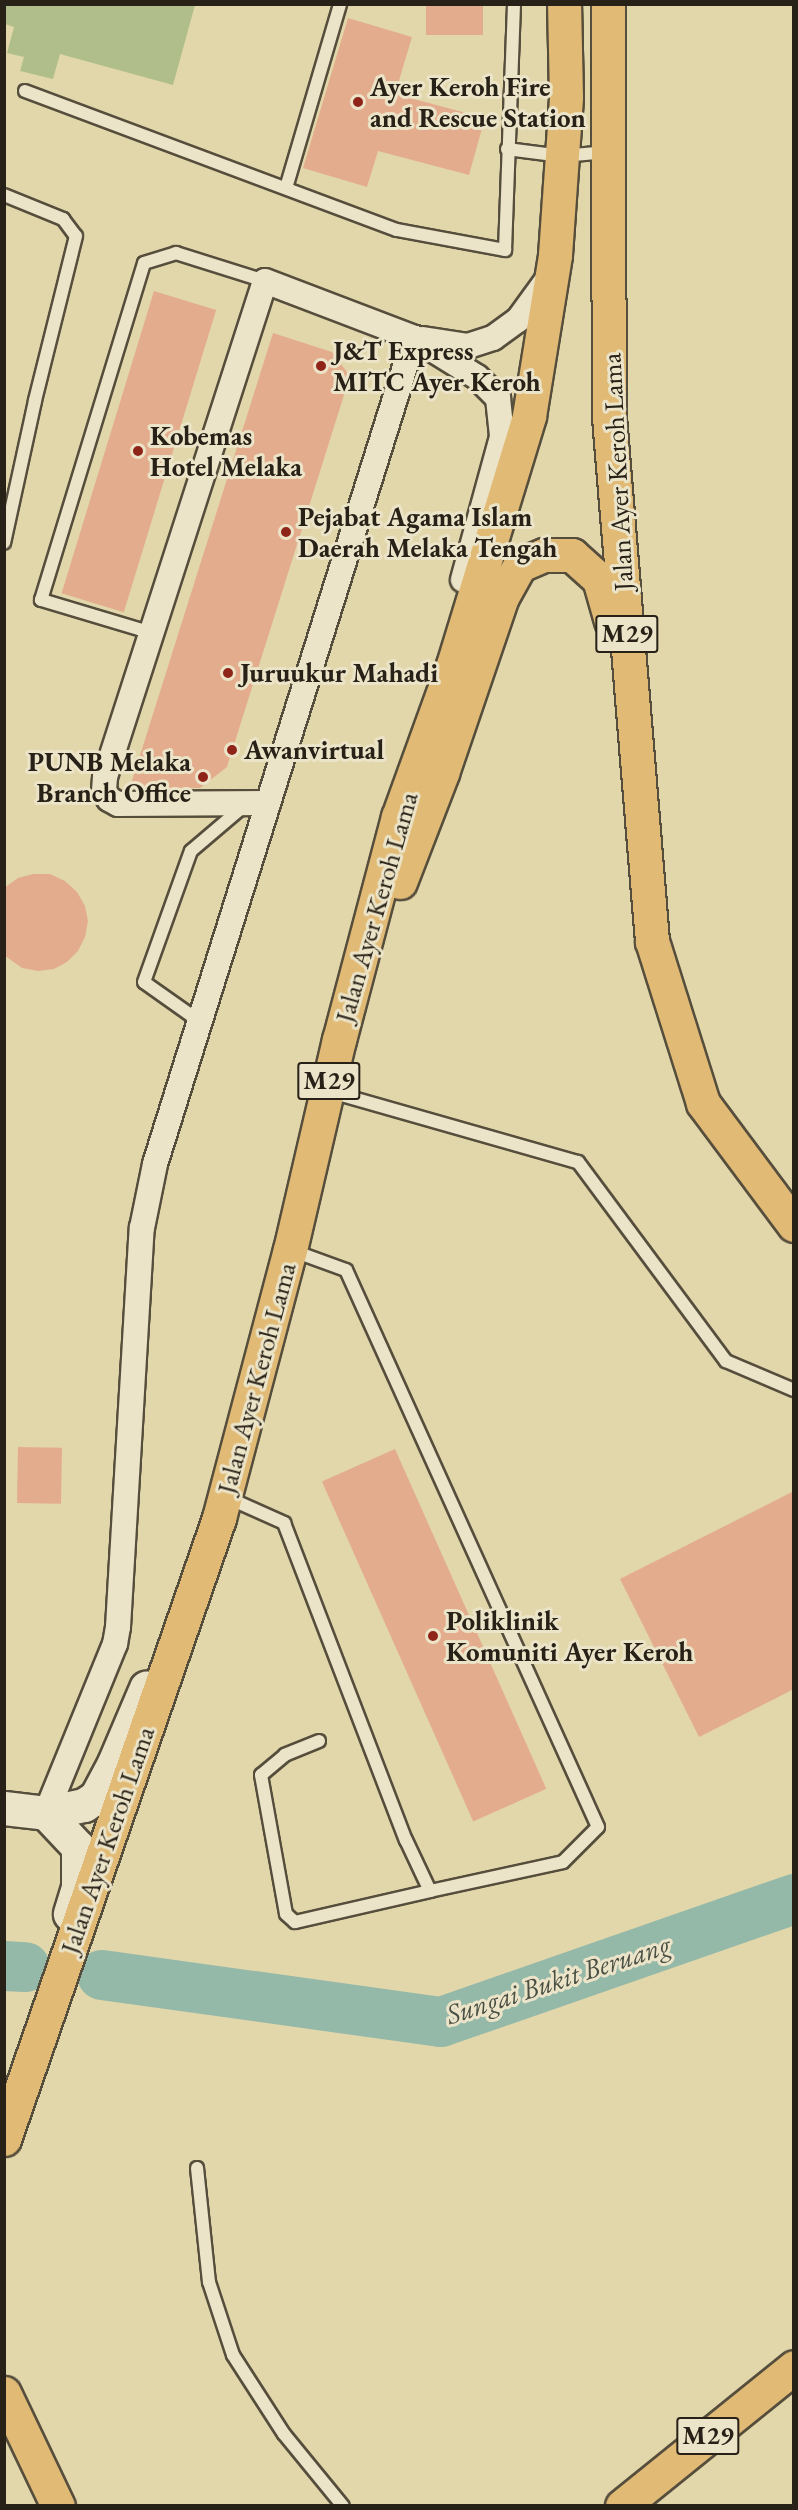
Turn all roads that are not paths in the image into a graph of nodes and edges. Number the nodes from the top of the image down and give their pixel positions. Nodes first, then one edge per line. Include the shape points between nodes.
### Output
1 (340, 4) edge
2 (564, 4) edge
3 (608, 4) edge
4 (514, 5) edge
5 (25, 92) dead end
6 (507, 149) junction
7 (609, 152) junction
8 (562, 156) junction
9 (286, 188) junction
10 (4, 195) edge
11 (551, 275) junction
12 (265, 281) junction
13 (414, 338) junction
14 (4, 543) edge
15 (152, 633) junction
16 (258, 803) junction
17 (398, 817) junction
18 (646, 871) junction
19 (200, 1021) junction
20 (339, 1040) junction
21 (327, 1091) junction
22 (794, 1225) edge
23 (290, 1250) junction
24 (794, 1390) edge
25 (222, 1507) junction
26 (319, 1742) dead end
27 (4, 1808) edge
28 (46, 1813) junction
29 (430, 1892) junction
30 (7, 2130) edge
31 (197, 2168) dead end
32 (794, 2367) edge
33 (4, 2393) edge
34 (58, 2505) edge
35 (343, 2505) edge
36 (622, 2505) edge

1 - 9 lane
2 - 8 main road, Jalan Ayer Keroh Lama / M29 via 566,97
3 - 7 main road, Jalan Ayer Keroh Lama / M29
4 - 6 lane
5 - 9 lane
6 - 8 lane
6 - 9 lane via 505,250 397,230
7 - 8 lane
7 - 18 main road, Jalan Ayer Keroh Lama / M29 via 609,417
8 - 11 main road, Jalan Ayer Keroh Lama / M29
10 - 14 lane via 63,219 76,236
11 - 13 street via 518,320 493,338 468,346
11 - 17 main road, Jalan Ayer Keroh Lama / M29 via 529,416 453,665
12 - 13 street
12 - 15 street
12 - 15 lane via 176,253 144,263 41,600
13 - 16 street
13 - 17 street via 477,377 498,398 502,437
15 - 16 street via 105,777 104,791 118,804
16 - 19 street
16 - 19 lane via 191,851 144,982
17 - 20 main road, Jalan Ayer Keroh Lama / M29
18 - 20 main road via 617,689 610,616 599,579 572,555 544,555 520,565 502,597 442,772
18 - 22 main road, Jalan Ayer Keroh Lama / M29 via 652,941 703,1103
19 - 28 street via 155,1164 142,1228 115,1644
20 - 21 main road, Jalan Ayer Keroh Lama / M29
21 - 23 main road, Jalan Ayer Keroh Lama / M29
21 - 24 lane via 578,1162 726,1361
23 - 25 main road, Jalan Ayer Keroh Lama / M29
23 - 29 lane via 346,1270 597,1827 563,1862
25 - 28 street via 96,1797 84,1805
25 - 29 lane via 284,1523 405,1840
25 - 30 main road, Jalan Ayer Keroh Lama / M29
26 - 29 lane via 285,1755 261,1775 286,1914 296,1922
27 - 28 street
28 - 30 street via 78,1847 78,1887
31 - 35 lane via 209,2282 233,2355 284,2434
32 - 36 main road, M29
33 - 34 main road

